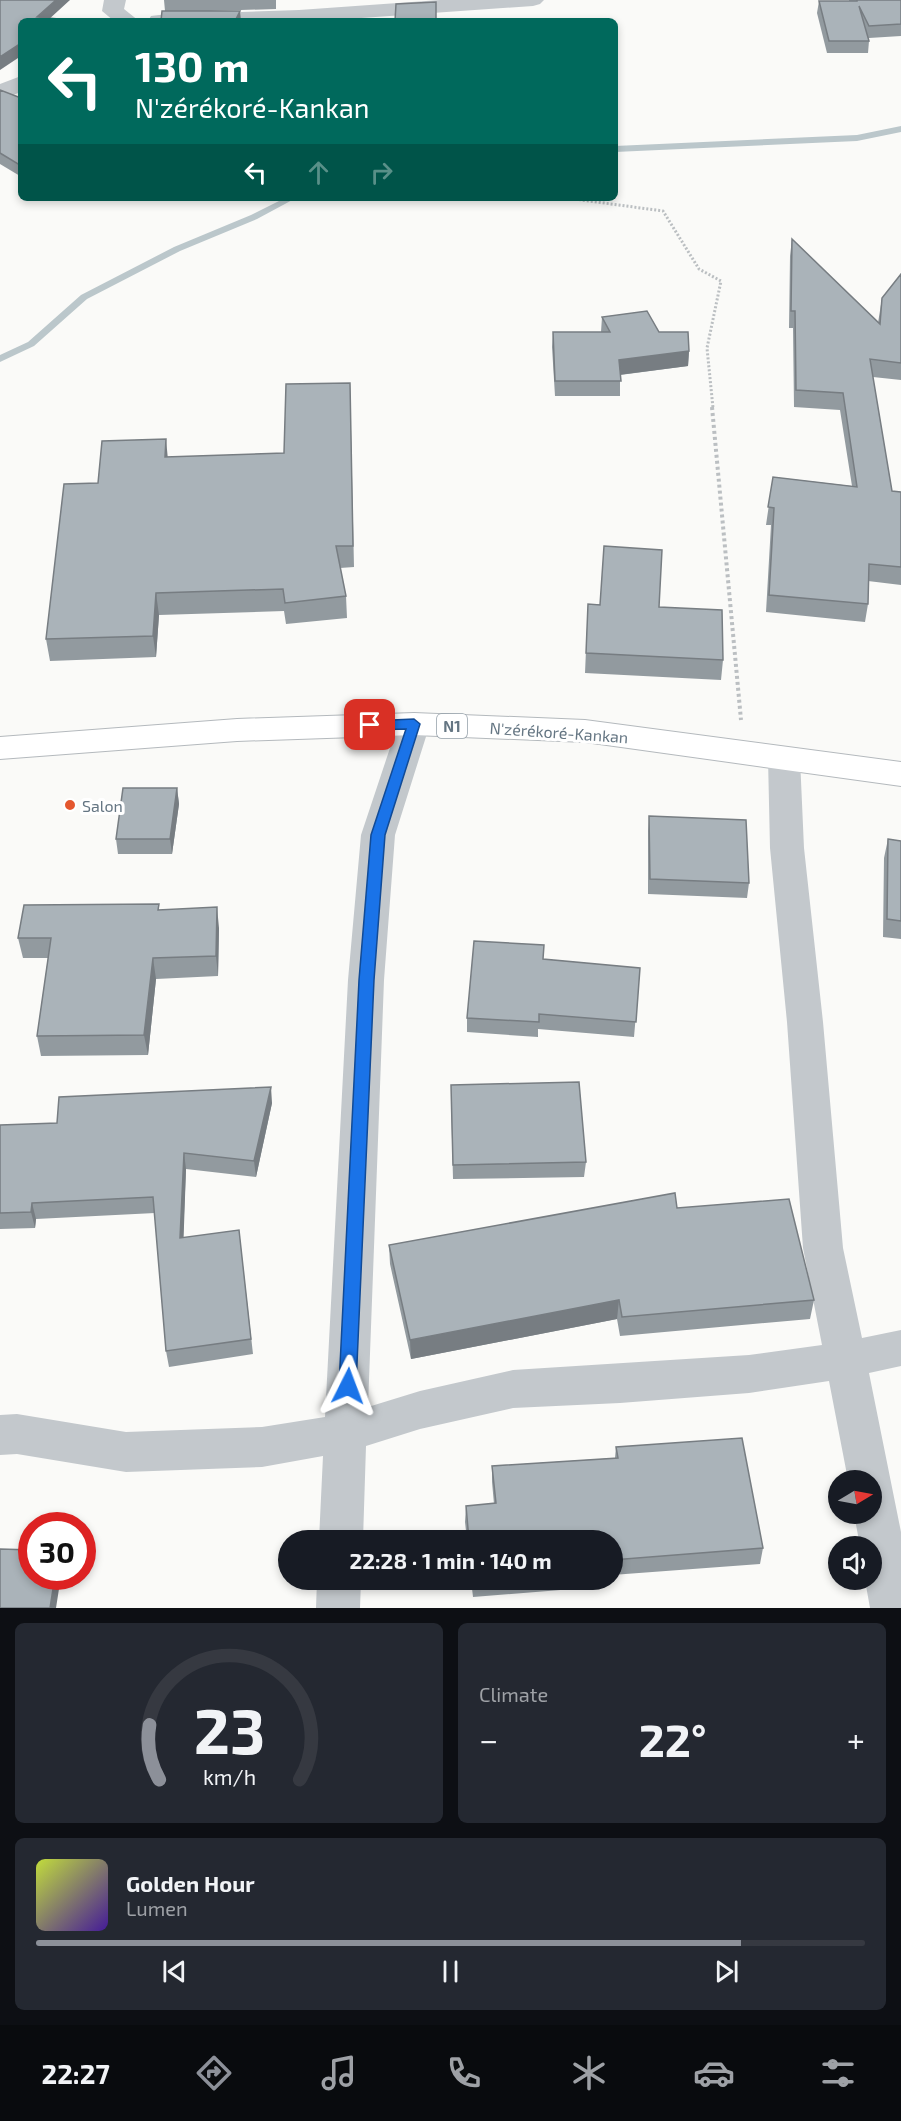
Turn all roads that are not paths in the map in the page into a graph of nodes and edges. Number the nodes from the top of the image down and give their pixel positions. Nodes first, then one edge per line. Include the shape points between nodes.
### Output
1 (533, 0) edge
2 (243, 18) edge
3 (18, 84) edge
4 (0, 93) edge
5 (414, 724) junction
6 (0, 748) edge
7 (784, 758) junction
8 (901, 774) edge
9 (901, 1348) edge
10 (846, 1360) junction
11 (346, 1434) junction
12 (0, 1435) edge
13 (868, 1470) edge
14 (878, 1524) edge
15 (341, 1530) edge
16 (339, 1590) edge
17 (338, 1608) edge
18 (892, 1608) edge

1 - 2 street
3 - 4 street
5 - 6 highway, N'zérékoré-Kankan / N1 via 237,730
5 - 7 highway, N'zérékoré-Kankan / N1 via 585,731
5 - 11 street via 378,835 366,980
7 - 8 highway, N'zérékoré-Kankan / N1
7 - 10 street via 787,848 823,1248
9 - 10 street
10 - 11 street via 749,1374 513,1389 420,1410
10 - 13 street
11 - 12 street via 262,1447 126,1452 17,1434
11 - 15 street
14 - 18 street
16 - 17 street

